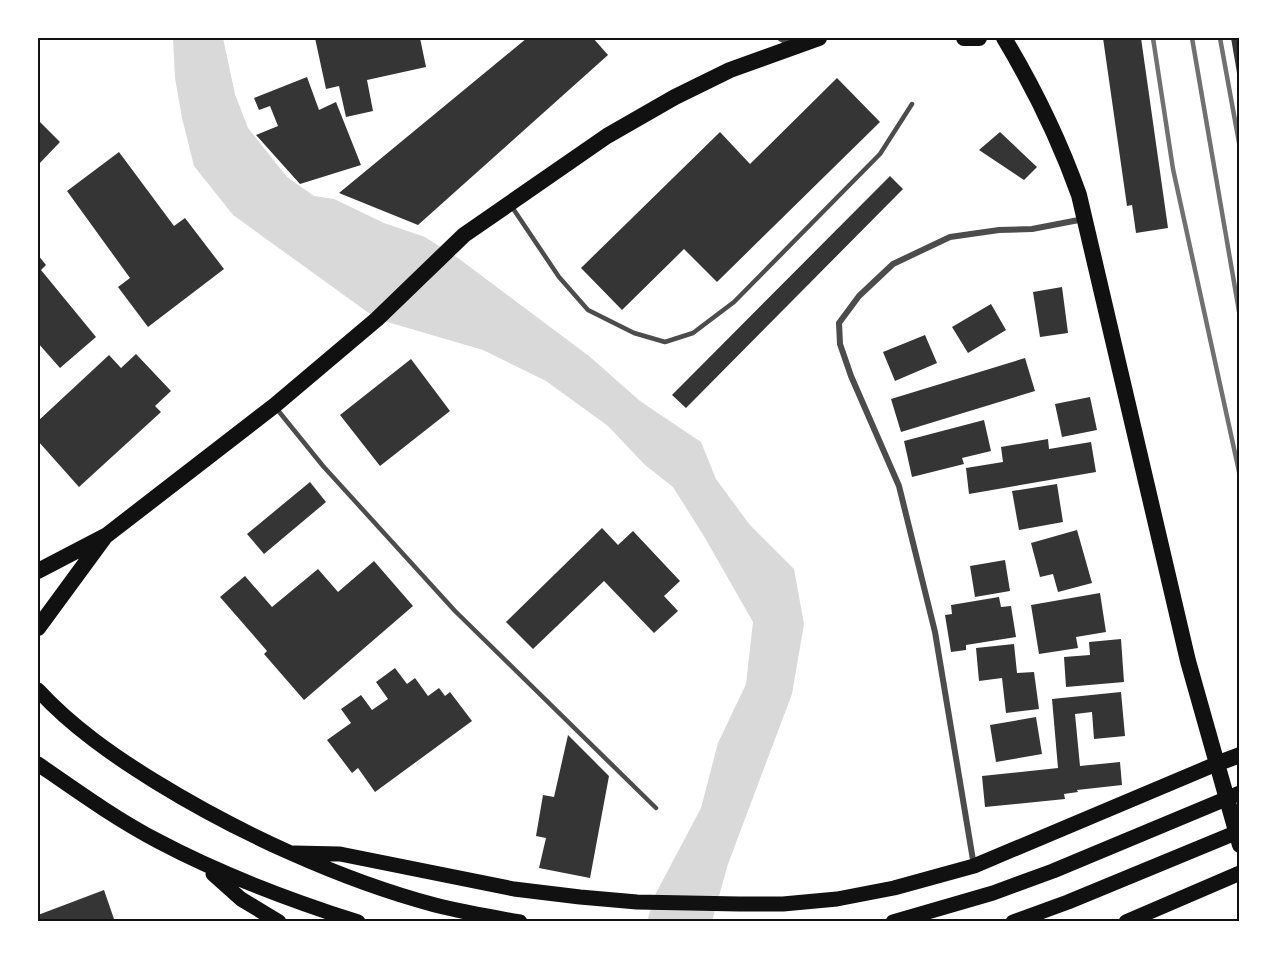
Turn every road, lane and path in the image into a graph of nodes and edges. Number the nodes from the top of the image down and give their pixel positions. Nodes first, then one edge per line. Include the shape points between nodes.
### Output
1 (819, 38) edge
2 (964, 38) edge
3 (979, 38) edge
4 (1004, 38) edge
5 (787, 42) edge
6 (912, 104) dead end
7 (511, 204) junction
8 (1085, 219) junction
9 (274, 406) junction
10 (107, 535) junction
11 (38, 571) edge
12 (38, 628) edge
13 (38, 690) edge
14 (1239, 755) edge
15 (38, 764) edge
16 (1216, 764) junction
17 (1239, 793) edge
18 (656, 808) dead end
19 (1239, 831) edge
20 (1239, 846) edge
21 (294, 853) junction
22 (198, 861) junction
23 (974, 866) junction
24 (1239, 873) edge
25 (279, 921) edge
26 (358, 921) edge
27 (520, 921) edge
28 (893, 921) edge
29 (1013, 921) edge
30 (1126, 921) edge

1 - 5 highway
2 - 3 highway
4 - 8 highway via 1051,123
5 - 7 highway via 675,97 607,136
6 - 7 lane via 880,154 734,302 693,333 665,342 634,333 588,310 559,277
7 - 9 highway via 464,235 377,319
8 - 16 highway via 1188,661
8 - 23 street via 950,237 893,264 859,296 839,322 840,344 851,376 899,486 934,632
9 - 10 highway
9 - 18 lane via 455,611
10 - 11 highway
10 - 12 highway
13 - 21 main road via 87,735 129,765 215,816
14 - 16 highway
15 - 22 main road via 112,814
16 - 20 highway
16 - 23 main road
17 - 28 main road via 1053,871 993,893
19 - 29 main road
21 - 23 main road via 340,854 514,889 580,897 738,904 837,899
21 - 27 main road via 402,895
22 - 25 main road via 241,898
22 - 26 main road via 240,881
24 - 30 main road

